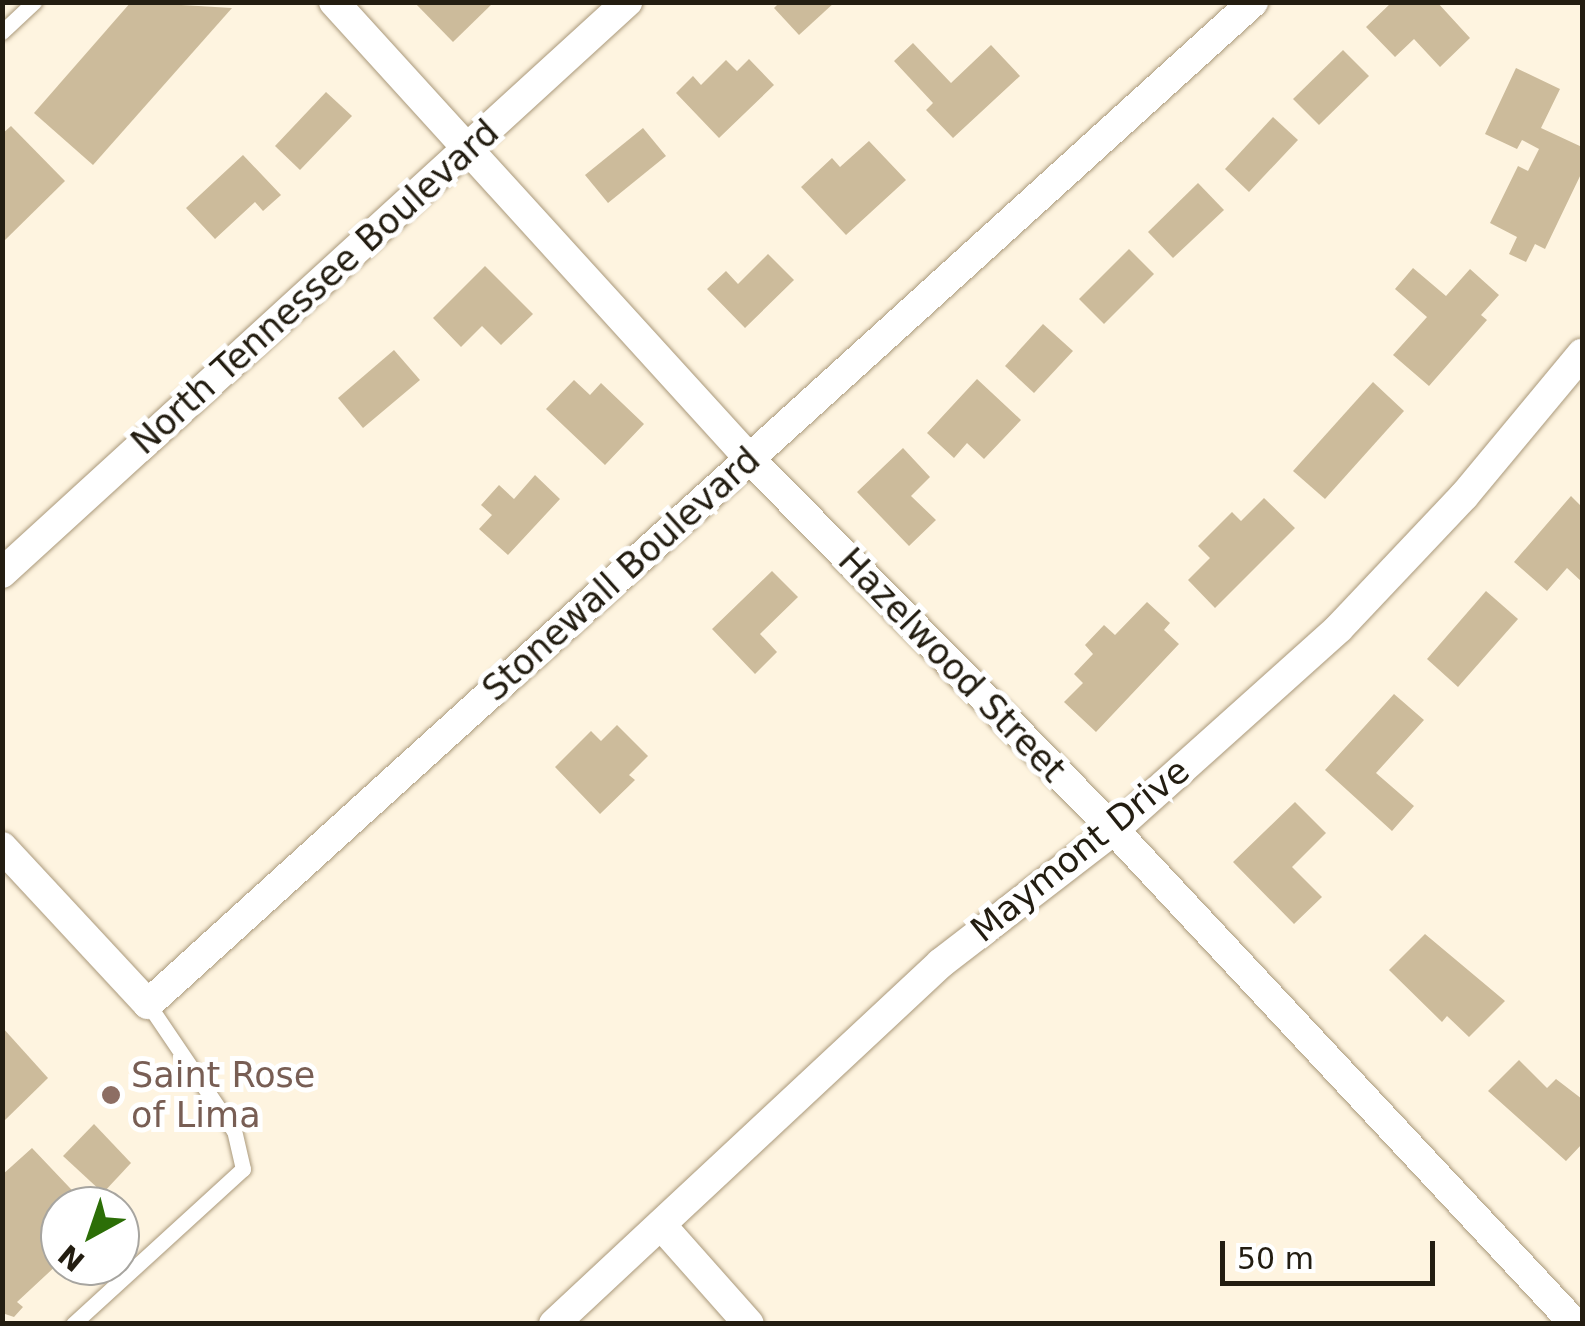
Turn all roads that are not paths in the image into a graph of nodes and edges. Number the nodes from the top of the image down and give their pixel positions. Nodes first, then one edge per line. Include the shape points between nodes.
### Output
1 (34, 2) edge
2 (334, 2) edge
3 (627, 2) edge
4 (1253, 2) edge
5 (2, 32) edge
6 (468, 148) junction
7 (1582, 354) edge
8 (749, 458) junction
9 (2, 572) edge
10 (1114, 830) junction
11 (2, 847) edge
12 (148, 1004) junction
13 (661, 1225) junction
14 (74, 1324) edge
15 (554, 1324) edge
16 (749, 1324) edge
17 (1576, 1324) edge

1 - 5 lane
2 - 6 street, Hazelwood Street
3 - 6 street, North Tennessee Boulevard
4 - 8 street, Stonewall Boulevard
6 - 8 street, Hazelwood Street
6 - 9 street, North Tennessee Boulevard
7 - 10 street, Maymont Drive via 1464,496 1338,628
8 - 10 street, Hazelwood Street
8 - 12 street, Stonewall Boulevard
10 - 13 street, Maymont Drive via 941,963
10 - 17 street, Hazelwood Street
11 - 12 street
12 - 14 lane via 234,1131 242,1170
13 - 15 street, Maymont Drive
13 - 16 street

